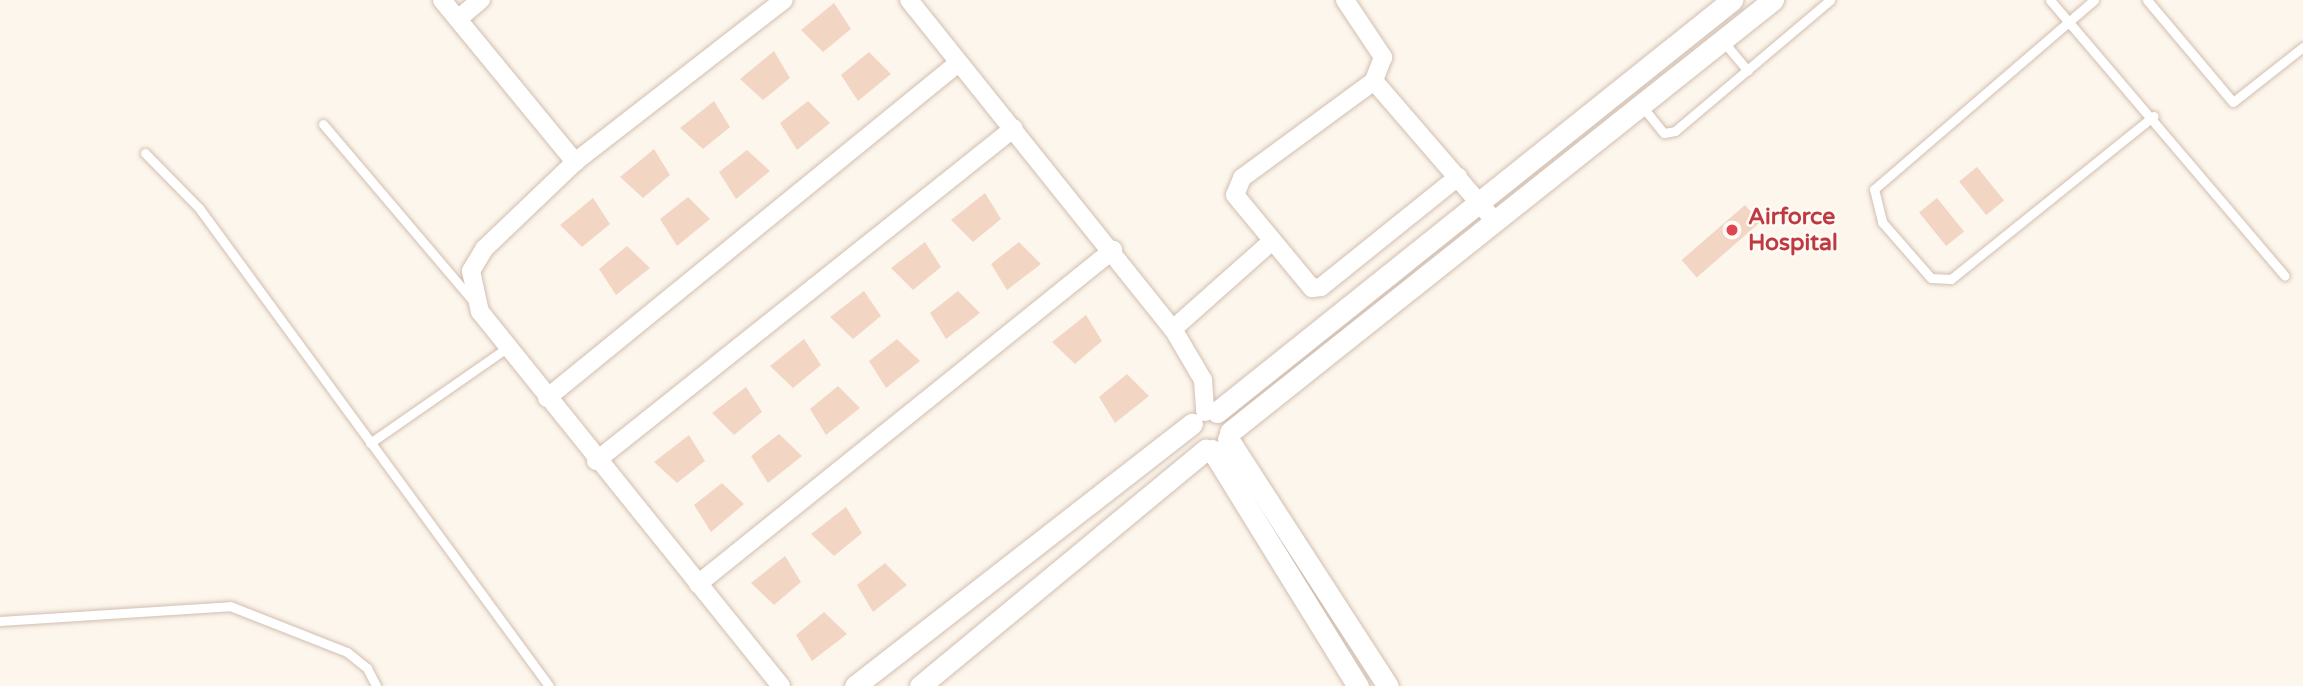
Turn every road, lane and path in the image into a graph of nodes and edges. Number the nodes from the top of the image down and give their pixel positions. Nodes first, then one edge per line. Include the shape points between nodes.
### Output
1 (442, 0) edge
2 (481, 0) edge
3 (784, 0) edge
4 (909, 0) edge
5 (1345, 0) edge
6 (1732, 0) edge
7 (1773, 0) edge
8 (1830, 0) edge
9 (2050, 0) edge
10 (2094, 0) edge
11 (2147, 0) edge
12 (458, 19) junction
13 (2067, 20) junction
14 (1722, 40) junction
15 (2303, 47) edge
16 (958, 62) junction
17 (1748, 71) junction
18 (1374, 80) junction
19 (1641, 105) junction
20 (2154, 116) junction
21 (323, 124) dead end
22 (1014, 128) junction
23 (145, 152) dead end
24 (575, 162) junction
25 (1458, 177) junction
26 (1479, 201) junction
27 (1495, 221) junction
28 (1272, 241) junction
29 (1112, 250) junction
30 (2286, 276) dead end
31 (478, 308) junction
32 (1173, 329) junction
33 (508, 347) junction
34 (547, 398) junction
35 (1205, 416) junction
36 (370, 443) junction
37 (1219, 443) junction
38 (596, 461) junction
39 (698, 584) junction
40 (0, 621) edge
41 (376, 686) edge
42 (549, 686) edge
43 (781, 686) edge
44 (855, 686) edge
45 (920, 686) edge
46 (1358, 686) edge
47 (1388, 686) edge

1 - 12 street
2 - 12 street
3 - 24 street
4 - 16 street
5 - 18 street via 1383,57
6 - 26 street
7 - 14 street
8 - 17 lane
9 - 13 lane
10 - 13 lane
11 - 15 lane via 2232,103
12 - 24 street
13 - 20 lane
13 - 20 lane via 1874,189 1882,222 1931,278 1951,279 1975,264
14 - 17 lane
14 - 19 street
16 - 22 street
16 - 34 street
17 - 19 lane via 1675,131 1664,133
18 - 25 street
18 - 28 street via 1234,188
19 - 27 street
20 - 30 lane
21 - 31 lane
22 - 29 street
22 - 38 street
23 - 36 lane via 198,208
24 - 31 street via 484,249 471,271
25 - 26 street
25 - 28 street via 1321,287 1312,288
26 - 27 street
26 - 35 street
27 - 37 street
28 - 32 street
29 - 32 street
29 - 39 street
31 - 33 street
32 - 35 street via 1203,380
33 - 34 street
33 - 36 lane
34 - 38 street
35 - 37 street
35 - 37 street via 1195,442
35 - 44 street
36 - 42 lane
37 - 45 street
37 - 46 street
37 - 47 street
38 - 39 street
39 - 43 street
40 - 41 lane via 230,606 347,652 368,668

